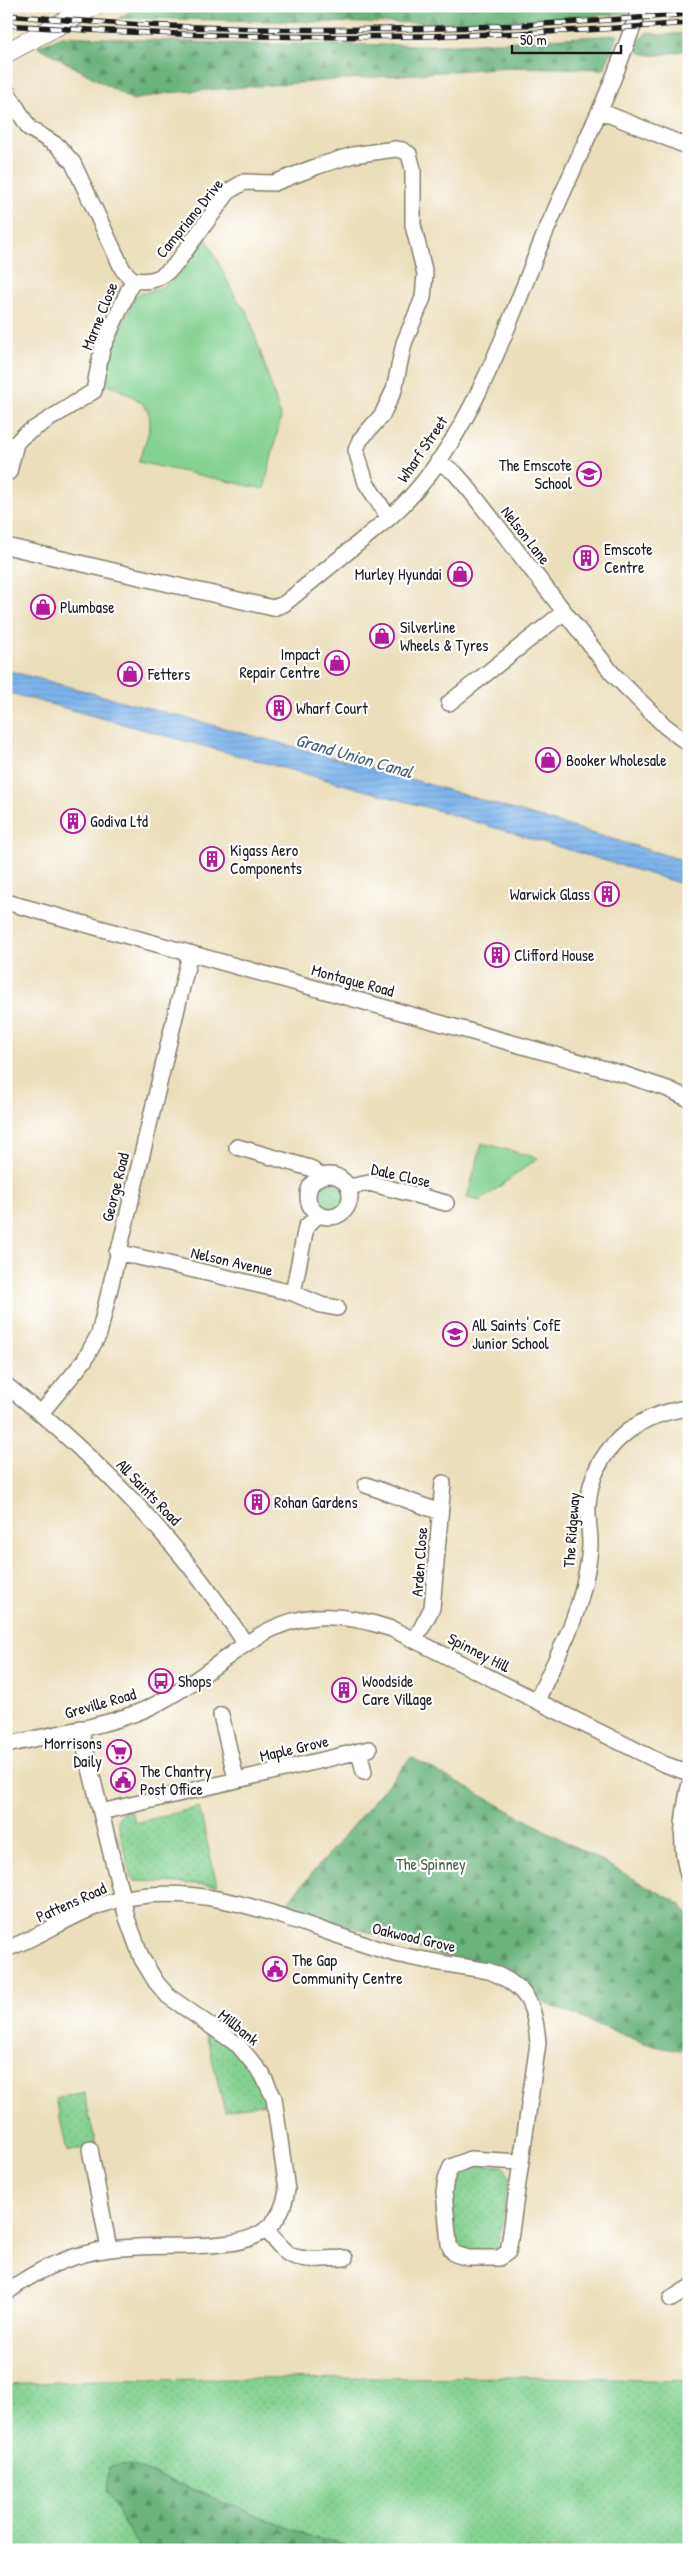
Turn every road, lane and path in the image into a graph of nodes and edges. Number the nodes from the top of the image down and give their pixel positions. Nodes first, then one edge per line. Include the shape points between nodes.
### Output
1 (94, 6) edge
2 (641, 6) edge
3 (6, 54) edge
4 (6, 90) edge
5 (600, 111) junction
6 (689, 148) edge
7 (133, 280) junction
8 (11, 442) edge
9 (438, 460) junction
10 (9, 472) dead end
11 (390, 518) junction
12 (6, 546) edge
13 (564, 612) junction
14 (449, 703) dead end
15 (689, 744) edge
16 (6, 902) edge
17 (190, 954) junction
18 (689, 1100) edge
19 (237, 1148) dead end
20 (320, 1176) junction
21 (348, 1187) junction
22 (446, 1203) dead end
23 (318, 1214) junction
24 (117, 1252) junction
25 (293, 1293) junction
26 (337, 1308) dead end
27 (6, 1385) edge
28 (689, 1408) edge
29 (41, 1413) junction
30 (443, 1483) dead end
31 (366, 1485) dead end
32 (440, 1512) junction
33 (415, 1640) junction
34 (245, 1643) junction
35 (537, 1701) junction
36 (222, 1715) dead end
37 (80, 1728) junction
38 (6, 1745) edge
39 (364, 1772) dead end
40 (689, 1773) edge
41 (236, 1779) junction
42 (689, 1787) edge
43 (101, 1812) junction
44 (689, 1878) edge
45 (122, 1899) junction
46 (6, 1949) edge
47 (90, 2149) dead end
48 (520, 2162) junction
49 (266, 2229) junction
50 (109, 2249) junction
51 (345, 2258) dead end
52 (689, 2288) edge
53 (6, 2293) edge
54 (671, 2299) dead end

1 - 3 main road
2 - 5 street, Wharf Street
4 - 7 street via 29,128 58,146 72,163 123,270
5 - 6 street
5 - 9 street, Wharf Street via 539,248 511,323 464,418
7 - 8 street, Marne Close via 102,349 94,390
7 - 11 street, Campriano Drive via 148,281 165,275 229,191 238,184 274,183 330,161 376,151 402,150 409,154 413,169 413,220 424,266 424,291 404,343 394,390 382,415 360,440 356,450 366,483
8 - 10 street, Marne Close
9 - 11 street, Wharf Street
9 - 13 street, Nelson Lane via 468,488
11 - 12 street, Wharf Street via 284,604 273,608
13 - 14 street
13 - 15 street, Nelson Lane via 637,701
16 - 17 street, Montague Road
17 - 18 street, Montague Road via 623,1074 668,1089
17 - 24 street, George Road
19 - 20 street, Dale Close via 310,1168
20 - 21 street, Dale Close via 340,1177
20 - 23 street via 308,1193 312,1210
21 - 22 street, Dale Close via 369,1183
21 - 23 street, Dale Close via 350,1197 343,1211 333,1217
23 - 25 street via 306,1227
24 - 25 street, Nelson Avenue
24 - 29 street, George Road via 96,1340 84,1361
25 - 26 street, Nelson Avenue
27 - 29 street, All Saints Road
28 - 35 street, The Ridgeway via 659,1414 633,1426 600,1462 589,1494 589,1558 582,1592
29 - 34 street, All Saints Road via 85,1451 170,1540
30 - 32 street, Arden Close
31 - 32 street, Arden Close
32 - 33 street, Arden Close via 432,1608
33 - 34 street, Spinney Hill via 380,1625 333,1616 282,1624
33 - 35 street, Spinney Hill
34 - 37 street, Greville Road via 163,1700 129,1715
35 - 40 street, Spinney Hill via 664,1764
36 - 41 street
37 - 38 street, Greville Road
37 - 43 street, Millbank
39 - 41 street, Maple Grove via 364,1750
41 - 43 street, Maple Grove
42 - 44 street via 681,1827
43 - 45 street, Millbank
45 - 46 street, Pattens Road
45 - 48 street, Oakwood Grove via 183,1896 239,1903 388,1952 489,1971 518,1986 534,2011 538,2043
45 - 49 street, Millbank via 135,1944 156,1982 176,2002 243,2049 272,2091 288,2190 281,2211
47 - 50 street
48 - 48 street, Oakwood Grove via 508,2252 493,2259 455,2254 449,2244 444,2192 451,2167 470,2159
49 - 50 street, Millbank via 252,2238 232,2244
49 - 51 street via 291,2255
50 - 53 street, Millbank via 81,2254 47,2266
52 - 54 street

